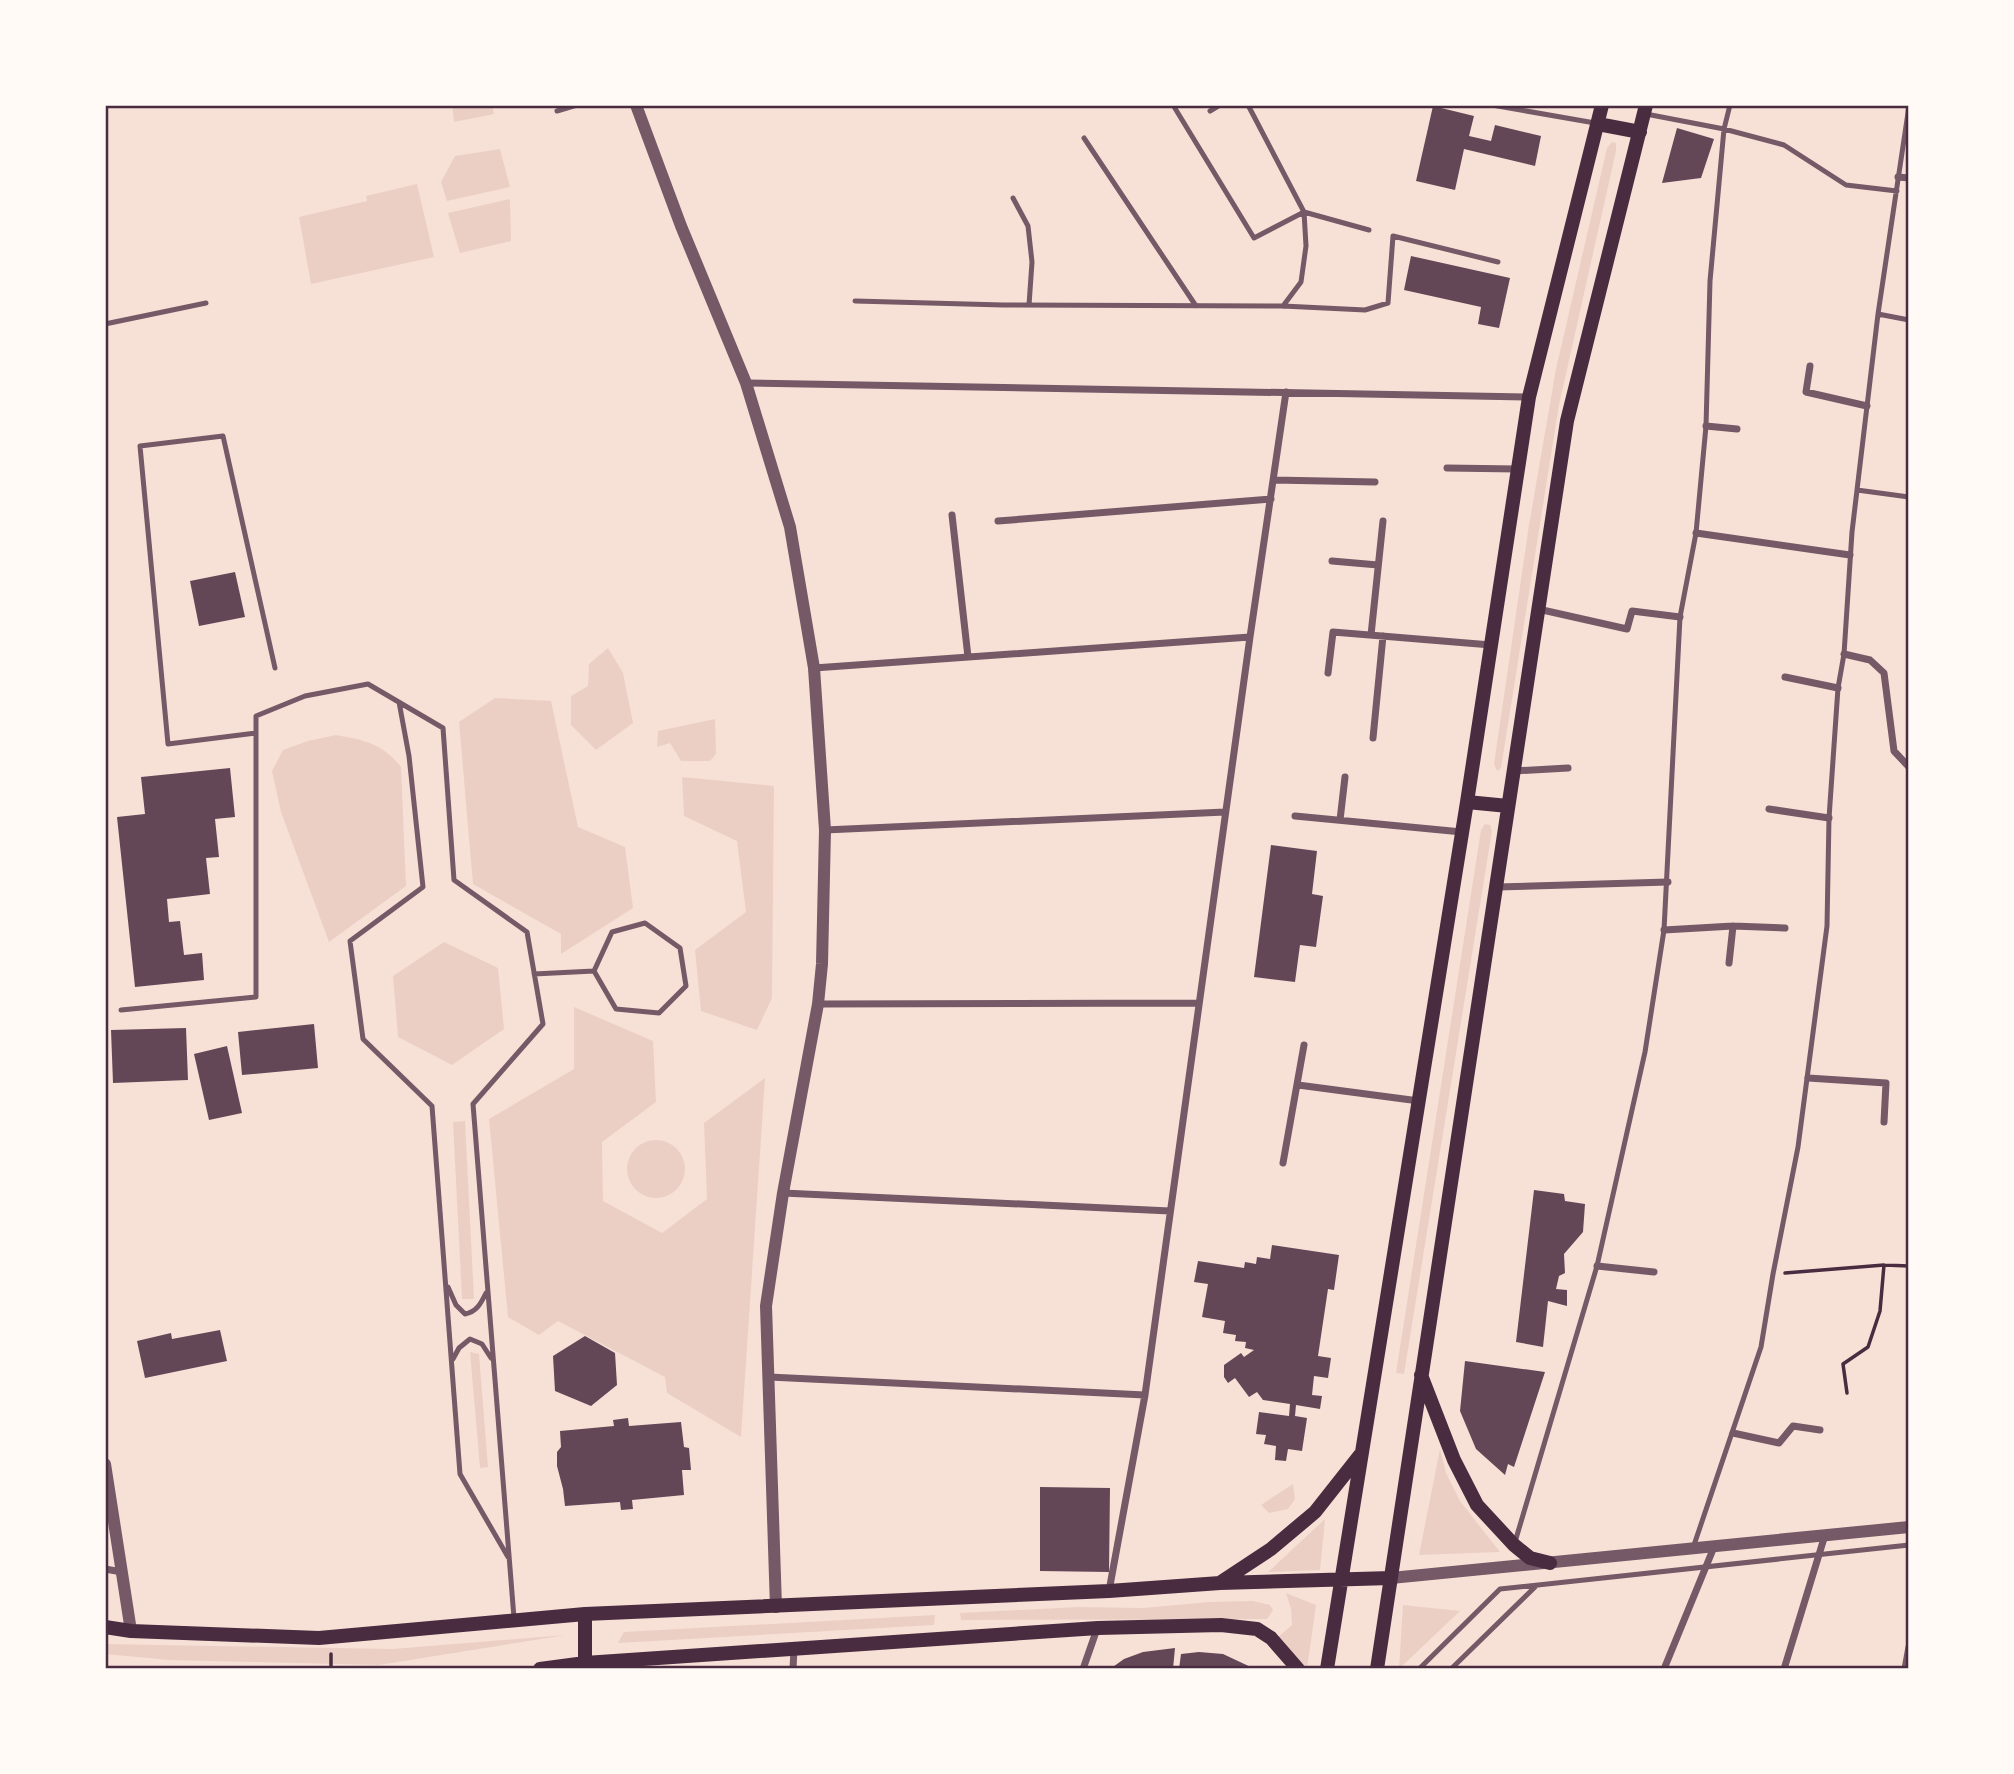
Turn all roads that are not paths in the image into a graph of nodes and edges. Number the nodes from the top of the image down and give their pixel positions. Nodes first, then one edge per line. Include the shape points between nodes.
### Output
1 (577, 105) edge
2 (636, 105) edge
3 (1173, 105) edge
4 (1220, 105) edge
5 (1248, 105) edge
6 (1492, 105) edge
7 (1602, 105) edge
8 (1730, 105) edge
9 (1909, 106) edge
10 (1645, 109) edge
11 (556, 111) dead end
12 (1210, 111) dead end
13 (1598, 124) junction
14 (1724, 129) junction
15 (1640, 132) junction
16 (1907, 134) edge
17 (1084, 138) dead end
18 (1898, 177) junction
19 (1909, 178) edge
20 (1897, 191) junction
21 (1013, 198) dead end
22 (1304, 212) junction
23 (1369, 230) dead end
24 (1499, 262) dead end
25 (855, 301) dead end
26 (206, 303) dead end
27 (1030, 305) junction
28 (1196, 306) junction
29 (1283, 306) junction
30 (1878, 314) junction
31 (1909, 320) edge
32 (105, 324) edge
33 (1810, 366) dead end
34 (746, 383) junction
35 (1286, 392) junction
36 (1529, 397) junction
37 (1867, 406) junction
38 (1706, 426) junction
39 (1737, 429) dead end
40 (1447, 468) dead end
41 (1518, 469) junction
42 (1273, 480) junction
43 (1375, 482) dead end
44 (1857, 490) junction
45 (1909, 497) edge
46 (1271, 499) junction
47 (952, 515) dead end
48 (998, 521) dead end
49 (1383, 521) dead end
50 (1696, 533) junction
51 (1850, 555) junction
52 (1332, 561) dead end
53 (1378, 565) junction
54 (1538, 609) junction
55 (1680, 617) junction
56 (1371, 635) junction
57 (1384, 636) junction
58 (1250, 637) junction
59 (1491, 645) junction
60 (1844, 654) junction
61 (968, 657) junction
62 (275, 668) dead end
63 (814, 668) junction
64 (1328, 673) dead end
65 (1785, 677) dead end
66 (1838, 688) junction
67 (399, 702) junction
68 (256, 733) junction
69 (1373, 738) dead end
70 (1909, 767) edge
71 (1568, 768) dead end
72 (1513, 771) junction
73 (1345, 777) dead end
74 (1467, 802) junction
75 (1508, 806) junction
76 (1769, 809) dead end
77 (1225, 812) junction
78 (1294, 816) dead end
79 (1829, 818) junction
80 (1340, 820) junction
81 (825, 830) junction
82 (1462, 832) junction
83 (1668, 882) junction
84 (1497, 887) junction
85 (1733, 926) junction
86 (1785, 928) dead end
87 (1664, 930) junction
88 (1729, 963) dead end
89 (594, 971) junction
90 (534, 974) junction
91 (1199, 1003) junction
92 (818, 1004) junction
93 (121, 1010) dead end
94 (1304, 1045) dead end
95 (1808, 1078) junction
96 (1298, 1085) junction
97 (1419, 1101) junction
98 (1884, 1122) dead end
99 (1283, 1163) dead end
100 (783, 1193) junction
101 (1170, 1211) junction
102 (1597, 1266) junction
103 (1654, 1272) dead end
104 (445, 1277) junction
105 (488, 1290) junction
106 (452, 1362) junction
107 (494, 1368) junction
108 (1421, 1375) junction
109 (769, 1377) junction
110 (1145, 1395) junction
111 (1820, 1430) dead end
112 (1733, 1433) junction
113 (1362, 1452) junction
114 (105, 1464) edge
115 (1909, 1527) edge
116 (1825, 1535) junction
117 (1514, 1545) junction
118 (1909, 1545) edge
119 (1714, 1547) junction
120 (1693, 1549) junction
121 (1819, 1555) junction
122 (509, 1560) junction
123 (1550, 1563) junction
124 (1706, 1567) junction
125 (105, 1569) edge
126 (122, 1572) junction
127 (1391, 1578) junction
128 (1340, 1580) junction
129 (1220, 1583) junction
130 (1538, 1585) junction
131 (1109, 1591) junction
132 (775, 1607) junction
133 (585, 1614) junction
134 (514, 1620) junction
135 (105, 1627) edge
136 (1098, 1628) junction
137 (131, 1631) junction
138 (1909, 1647) edge
139 (794, 1649) junction
140 (586, 1663) junction
141 (540, 1669) edge
142 (793, 1669) edge
143 (1083, 1669) edge
144 (1298, 1669) edge
145 (1327, 1669) edge
146 (1377, 1669) edge
147 (1419, 1669) edge
148 (1451, 1669) edge
149 (1664, 1669) edge
150 (1784, 1669) edge
151 (1905, 1669) edge

1 - 11 lane
2 - 34 street
3 - 22 lane via 1254,238
4 - 12 lane
5 - 22 lane
6 - 13 lane
7 - 13 main road
8 - 14 lane
9 - 16 lane
10 - 14 lane
10 - 15 main road
13 - 15 main road
13 - 36 main road
14 - 20 lane via 1784,145 1846,185
14 - 38 lane via 1710,281
15 - 54 main road via 1567,421
16 - 18 lane
17 - 28 lane
18 - 19 street
18 - 20 lane
20 - 30 lane
21 - 27 lane via 1028,226
22 - 23 lane
22 - 29 lane via 1301,282
24 - 29 lane via 1392,236 1388,303 1365,310
25 - 27 lane
26 - 32 lane
27 - 28 lane
28 - 29 lane
30 - 31 lane
30 - 37 lane
33 - 37 street via 1806,392
34 - 35 street
34 - 63 street via 790,527
35 - 36 street
35 - 42 street
36 - 41 main road
37 - 44 lane
38 - 39 street
38 - 50 lane
40 - 41 street
41 - 59 main road
42 - 43 street
42 - 46 street
44 - 45 lane
44 - 51 lane
46 - 48 street
46 - 58 street
47 - 61 street
49 - 53 street
50 - 51 street
50 - 55 lane
51 - 60 lane
52 - 53 street
53 - 56 street
54 - 55 street via 1627,629 1632,611
54 - 72 main road
55 - 83 lane
56 - 57 street
56 - 64 street via 1333,632
57 - 59 street
57 - 69 street
58 - 61 street
58 - 77 street
59 - 74 main road
60 - 66 lane
60 - 70 street via 1870,660 1884,673 1894,751
61 - 63 street
62 - 68 lane via 223,436 141,446 168,744
63 - 81 street
65 - 66 street
66 - 79 lane
67 - 68 lane via 368,684 305,696 256,716
67 - 90 lane via 443,728 454,880 527,932
67 - 104 lane via 423,887 349,941 363,1038 432,1106
68 - 93 lane via 256,997
71 - 72 street
72 - 75 main road
73 - 80 street
74 - 75 main road
74 - 82 main road
75 - 84 main road
76 - 79 street
77 - 81 street
77 - 91 street
78 - 80 street
79 - 95 lane via 1827,926
80 - 82 street
81 - 92 street
82 - 97 main road
83 - 84 street
83 - 87 lane
84 - 108 main road
85 - 86 street
85 - 87 street
85 - 88 street
87 - 102 lane via 1645,1052
89 - 89 lane via 616,1009 659,1013 686,986 680,948 645,923 612,932
89 - 90 lane
90 - 105 lane via 543,1024 473,1104
91 - 92 street
91 - 101 street
92 - 100 street
94 - 96 street
95 - 98 street via 1886,1083
95 - 112 lane via 1761,1346
96 - 97 street
96 - 99 street
97 - 113 main road
100 - 101 street
100 - 109 street via 766,1306
101 - 110 street
102 - 103 street
102 - 117 lane
104 - 105 lane via 456,1305 465,1314 480,1306
104 - 106 lane
105 - 107 lane
106 - 107 lane via 470,1339 482,1344
106 - 122 lane via 460,1474
107 - 122 lane
108 - 117 main road via 1477,1505
108 - 127 main road
109 - 110 street
109 - 132 street
110 - 131 street
111 - 112 street via 1793,1426 1779,1443
112 - 120 lane
113 - 128 main road
113 - 129 main road via 1315,1513
114 - 126 street
115 - 116 street
116 - 119 street
116 - 121 street
117 - 123 main road via 1530,1558
118 - 121 lane
119 - 120 street
119 - 124 street
120 - 123 street
121 - 124 lane
121 - 150 street
122 - 134 lane
123 - 127 street
124 - 130 lane
124 - 149 street
125 - 126 street
126 - 137 street
127 - 128 main road
127 - 146 main road
128 - 129 main road
128 - 145 main road
129 - 131 main road
130 - 147 lane via 1500,1589
130 - 148 lane
131 - 132 main road
132 - 133 main road
133 - 134 main road
133 - 140 main road
134 - 137 main road via 319,1638
135 - 137 main road
136 - 139 main road
136 - 143 street
136 - 144 main road via 1221,1625 1257,1629
138 - 151 street
139 - 140 main road
139 - 142 street
140 - 141 main road

